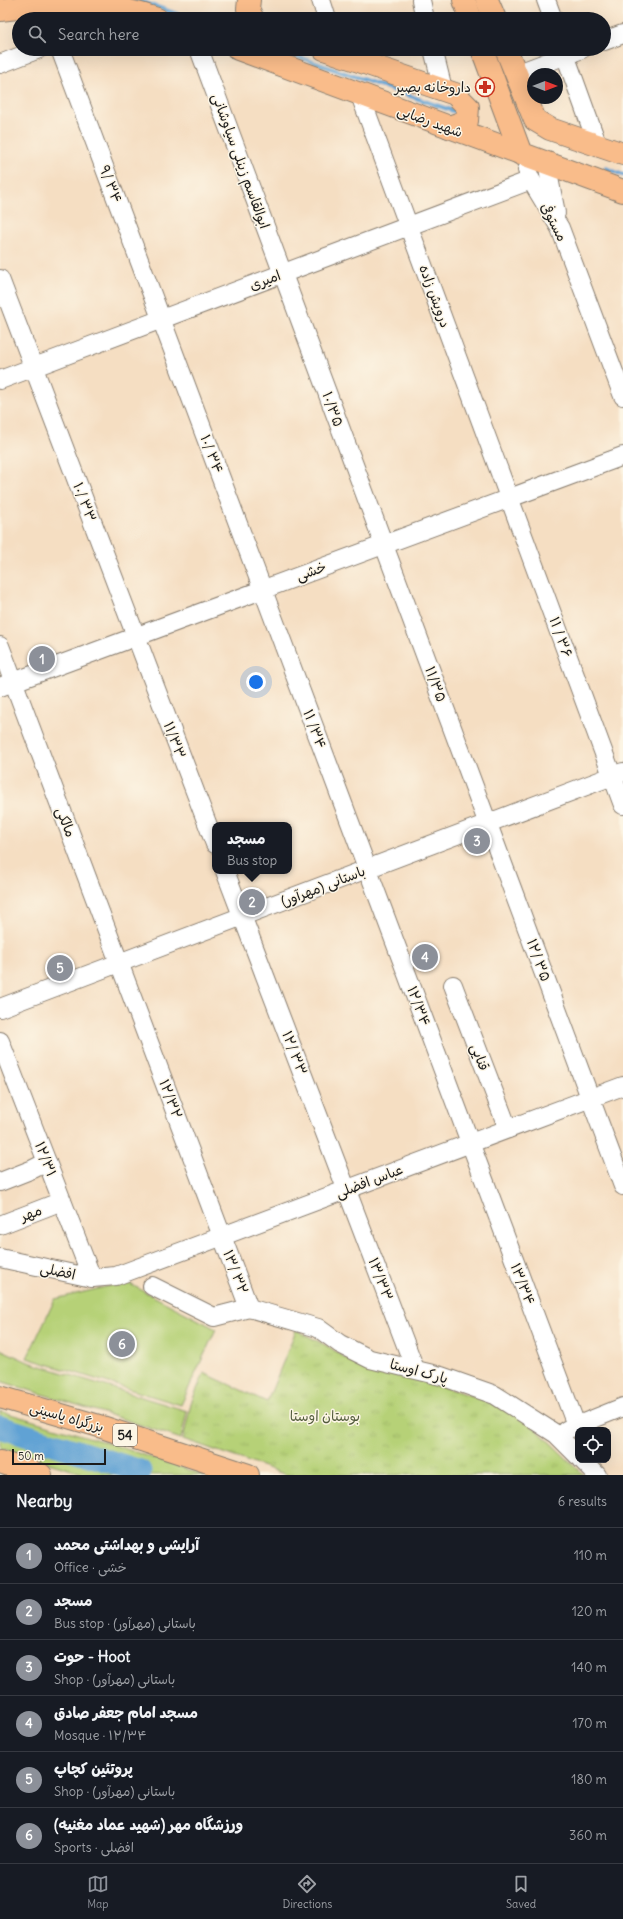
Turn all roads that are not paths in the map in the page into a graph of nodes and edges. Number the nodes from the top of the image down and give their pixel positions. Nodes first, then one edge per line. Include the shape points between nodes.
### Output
1 (249, 0) edge
2 (321, 0) edge
3 (421, 0) edge
4 (464, 0) edge
5 (487, 0) edge
6 (546, 0) edge
7 (0, 10) edge
8 (124, 12) edge
9 (250, 12) edge
10 (325, 12) edge
11 (424, 12) edge
12 (468, 12) edge
13 (492, 12) edge
14 (550, 12) edge
15 (623, 34) edge
16 (611, 38) edge
17 (21, 56) edge
18 (63, 56) edge
19 (202, 56) edge
20 (257, 56) edge
21 (349, 56) edge
22 (435, 56) edge
23 (485, 56) edge
24 (509, 56) edge
25 (558, 56) edge
26 (571, 56) edge
27 (0, 64) edge
28 (516, 74) junction
29 (443, 89) junction
30 (360, 95) junction
31 (449, 127) junction
32 (598, 146) junction
33 (521, 154) junction
34 (623, 154) edge
35 (548, 164) junction
36 (531, 180) junction
37 (623, 191) edge
38 (408, 226) junction
39 (560, 228) junction
40 (282, 273) junction
41 (0, 279) edge
42 (162, 319) junction
43 (33, 367) junction
44 (0, 380) edge
45 (623, 396) edge
46 (623, 456) edge
47 (509, 498) junction
48 (384, 544) junction
49 (263, 589) junction
50 (136, 636) junction
51 (0, 646) edge
52 (7, 684) edge
53 (618, 774) edge
54 (623, 804) edge
55 (488, 823) junction
56 (212, 836) edge
57 (368, 868) junction
58 (226, 874) edge
59 (242, 916) junction
60 (119, 963) junction
61 (453, 985) dead end
62 (0, 1008) edge
63 (0, 1040) edge
64 (623, 1086) edge
65 (590, 1098) junction
66 (508, 1129) junction
67 (471, 1143) junction
68 (47, 1162) junction
69 (0, 1182) edge
70 (623, 1186) edge
71 (347, 1190) junction
72 (62, 1201) junction
73 (0, 1225) edge
74 (222, 1236) junction
75 (0, 1258) edge
76 (116, 1276) joint
77 (92, 1278) junction
78 (152, 1286) dead end
79 (249, 1308) junction
80 (415, 1369) junction
81 (0, 1397) edge
82 (623, 1407) edge
83 (576, 1425) junction
84 (556, 1434) junction
85 (575, 1453) edge
86 (0, 1462) edge
87 (585, 1463) edge
88 (41, 1475) edge
89 (248, 1475) edge
90 (597, 1475) edge

1 - 9 main road
2 - 10 street
3 - 11 street
4 - 12 main road
5 - 13 main road
6 - 14 street
7 - 8 main road via 78,3 107,6
15 - 16 street
17 - 27 street
18 - 42 street, ۹/ ۳۴
19 - 40 street, ابوالقاسم زینلی سیاوشانی
20 - 30 main road, شهید رضایی
21 - 29 main road
22 - 29 street
23 - 33 main road, مستوفی
24 - 28 main road
25 - 28 street
26 - 32 street
28 - 32 main road via 535,120 550,129
29 - 31 main road via 455,94 468,107 467,121
30 - 31 main road, شهید رضایی
30 - 38 street, درویش زاده
31 - 33 main road, شهید رضایی
32 - 34 main road
33 - 35 main road, شهید رضایی
33 - 36 street, مستوفی
35 - 37 main road, شهید رضایی
35 - 39 street
36 - 38 street, امیری
36 - 39 street, مستوفی
38 - 40 street, امیری
38 - 47 street, درویش زاده
39 - 45 street, مستوفی
40 - 42 street, امیری
40 - 48 street, ۱۰/۳۵
41 - 43 street, ۱۰/ ۳۳
42 - 43 street, امیری
42 - 49 street, ۱۰/ ۳۴
43 - 44 street, امیری
43 - 50 street, ۱۰/ ۳۳
46 - 47 street, خشی
47 - 48 street, خشی
47 - 53 street, ۱۱ / ۳۶
48 - 49 street, خشی
48 - 55 street, ۱۱/۳۵
49 - 50 street, خشی
49 - 57 street, ۱۱ /۳۴
50 - 52 street, خشی
50 - 56 street, ۱۱/۳۳
51 - 52 street, مالکی
52 - 60 street, مالکی
53 - 54 street, ۱۱ / ۳۶
53 - 55 street, باستانی (مهرآور)
55 - 57 street, باستانی (مهرآور)
55 - 65 street, ۱۲/ ۳۵
57 - 59 street, باستانی (مهرآور)
57 - 67 street, ۱۲/۳۴
58 - 59 street
59 - 60 street, باستانی (مهرآور)
59 - 71 street, ۱۲/ ۳۳
60 - 62 street, باستانی (مهرآور)
60 - 74 street, ۱۲/۳۲
61 - 66 street, قنایی
63 - 68 street, ۱۲/۳۱
64 - 65 street, عباس افضلی
65 - 66 street, عباس افضلی
65 - 70 street, ۱۲/ ۳۵
66 - 67 street, عباس افضلی
67 - 71 street, عباس افضلی
67 - 83 street, ۱۳/۳۴
68 - 69 street
68 - 72 street, ۱۲/۳۱
71 - 74 street, عباس افضلی
71 - 80 street, ۱۳/۳۳
72 - 73 street, مهر
72 - 77 street, ۱۲/۳۱
74 - 76 street, عباس افضلی
74 - 79 street, ۱۳/ ۳۲
75 - 77 street, افضلی
76 - 77 street, افضلی
78 - 79 street via 214,1317
79 - 80 street, پارک اوستا via 318,1328 340,1344 370,1358
80 - 84 street, پارک اوستا via 494,1396
81 - 89 main road, بزرگراه یاسینی / 54 via 99,1426
82 - 83 street
83 - 84 street
84 - 85 street, پارک اوستا
86 - 88 main road
87 - 90 street

